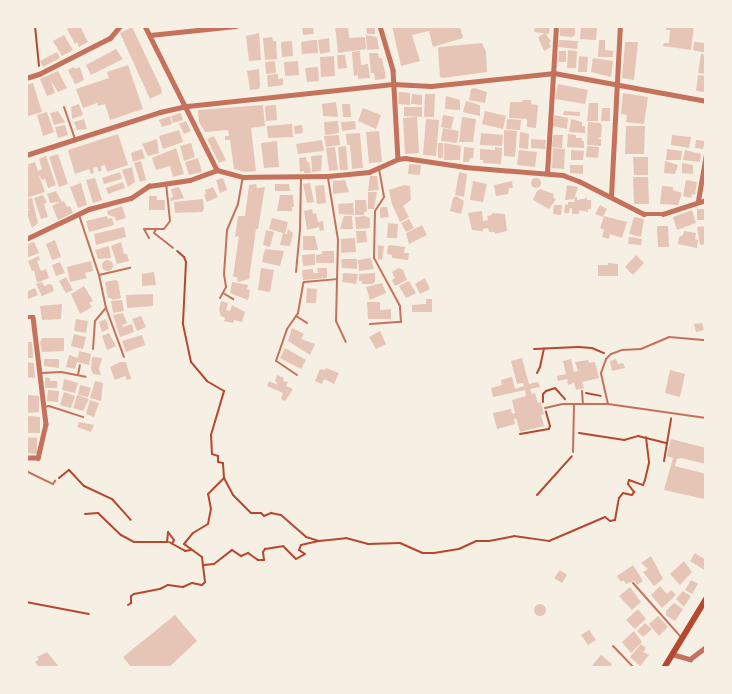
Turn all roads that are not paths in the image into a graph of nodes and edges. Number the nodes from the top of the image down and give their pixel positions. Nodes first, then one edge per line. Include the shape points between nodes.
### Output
1 (120, 26) edge
2 (145, 26) edge
3 (236, 26) edge
4 (380, 26) edge
5 (556, 26) edge
6 (620, 26) edge
7 (150, 35) junction
8 (554, 73) junction
9 (26, 78) edge
10 (393, 84) junction
11 (617, 84) junction
12 (706, 101) edge
13 (187, 106) junction
14 (64, 107) dead end
15 (75, 139) junction
16 (706, 154) edge
17 (26, 155) edge
18 (398, 159) junction
19 (378, 168) junction
20 (217, 170) junction
21 (547, 173) junction
22 (328, 176) junction
23 (243, 177) junction
24 (301, 177) junction
25 (166, 184) junction
26 (611, 196) junction
27 (706, 200) edge
28 (698, 201) junction
29 (79, 215) junction
30 (156, 229) junction
31 (149, 238) dead end
32 (26, 239) edge
33 (173, 248) road end
34 (130, 268) dead end
35 (296, 272) dead end
36 (98, 275) junction
37 (337, 278) junction
38 (222, 293) junction
39 (220, 298) dead end
40 (234, 300) dead end
41 (106, 308) junction
42 (296, 316) junction
43 (26, 317) edge
44 (307, 323) dead end
45 (370, 324) dead end
46 (706, 340) edge
47 (346, 342) dead end
48 (92, 349) dead end
49 (124, 357) dead end
50 (80, 365) dead end
51 (39, 373) junction
52 (78, 375) junction
53 (297, 375) dead end
54 (86, 377) dead end
55 (582, 391) road end
56 (574, 404) junction
57 (583, 404) junction
58 (608, 404) junction
59 (44, 407) junction
60 (545, 408) dead end
61 (83, 416) dead end
62 (706, 418) edge
63 (574, 452) road end
64 (26, 458) edge
65 (26, 470) edge
66 (56, 481) road end
67 (633, 583) dead end
68 (706, 599) edge
69 (682, 638) junction
70 (613, 646) dead end
71 (706, 647) edge
72 (672, 654) junction
73 (634, 668) edge
74 (664, 668) edge

1 - 9 street via 110,38
2 - 7 street
3 - 7 street
4 - 10 street via 393,70
5 - 8 street
6 - 11 street
7 - 13 street
8 - 10 street via 431,86
8 - 11 street
8 - 21 street
10 - 13 street
10 - 18 street
11 - 12 street
11 - 26 street
13 - 15 street
13 - 20 street
14 - 15 lane
15 - 17 street
16 - 28 street
18 - 19 street
18 - 21 street
19 - 22 street via 358,174
19 - 45 lane via 384,197 376,211 374,258 400,306 401,322
20 - 23 street
20 - 25 street
21 - 26 street via 579,181
22 - 24 street
22 - 37 lane via 338,240
23 - 24 street
23 - 38 lane via 238,204 226,230 226,287
24 - 35 lane
25 - 29 street via 149,186 131,198
25 - 30 lane via 170,221 164,229
26 - 28 street via 635,210 653,215
27 - 28 street
29 - 32 street
29 - 36 lane
30 - 31 lane via 144,228
30 - 33 lane via 154,234
34 - 36 lane
36 - 41 lane
37 - 42 lane via 304,282
37 - 47 lane via 336,321
38 - 39 lane
38 - 40 lane
41 - 48 lane via 95,321
41 - 49 lane
42 - 44 lane
42 - 53 lane via 287,329 276,361
43 - 51 street via 33,317
46 - 58 lane via 669,337 608,357 601,373
50 - 52 lane
51 - 52 lane
51 - 59 street
52 - 54 lane
55 - 57 lane
56 - 57 lane
56 - 60 lane
56 - 63 lane
57 - 58 lane
58 - 62 lane
59 - 61 lane
59 - 64 street via 46,424 38,458
65 - 66 lane via 54,484
67 - 69 lane
68 - 69 main road
69 - 72 main road
70 - 73 lane
71 - 72 street via 690,659
72 - 74 main road

